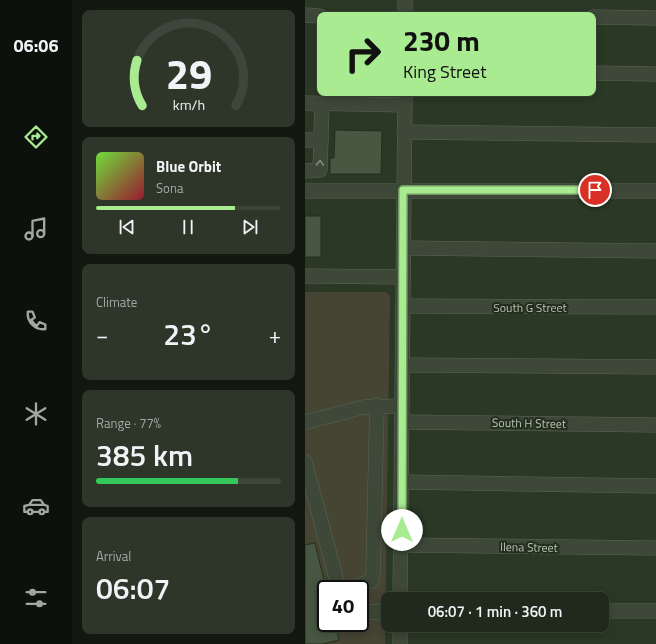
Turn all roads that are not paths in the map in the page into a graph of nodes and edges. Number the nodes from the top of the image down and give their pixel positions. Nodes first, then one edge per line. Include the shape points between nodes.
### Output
1 (405, 0) edge
2 (405, 12) edge
3 (305, 16) edge
4 (317, 16) edge
5 (596, 17) edge
6 (656, 18) edge
7 (596, 73) edge
8 (656, 74) edge
9 (405, 99) edge
10 (305, 103) edge
11 (321, 103) junction
12 (404, 132) junction
13 (656, 134) edge
14 (305, 140) edge
15 (321, 140) junction
16 (305, 170) edge
17 (403, 190) junction
18 (305, 191) edge
19 (656, 191) edge
20 (403, 248) junction
21 (656, 251) edge
22 (305, 276) edge
23 (403, 278) junction
24 (403, 306) junction
25 (656, 307) edge
26 (403, 365) junction
27 (656, 367) edge
28 (377, 406) junction
29 (402, 406) junction
30 (305, 422) edge
31 (402, 422) junction
32 (656, 425) edge
33 (305, 462) edge
34 (402, 482) junction
35 (656, 486) edge
36 (401, 545) junction
37 (656, 548) edge
38 (337, 580) edge
39 (369, 582) edge
40 (400, 592) edge
41 (609, 611) edge
42 (656, 611) edge
43 (369, 612) edge
44 (381, 612) edge
45 (400, 632) edge
46 (400, 644) edge

1 - 2 street
3 - 4 street
5 - 6 street
7 - 8 street
9 - 11 street
9 - 12 street
10 - 11 street
11 - 15 street
12 - 13 street
12 - 17 street
14 - 15 street
16 -> 15 street via 320,170
17 - 18 street
17 - 19 street
17 - 20 street
20 - 21 street
20 - 23 street
22 - 23 street
23 - 24 street
24 - 25 street, South G Street
24 - 26 street
26 - 27 street
26 - 29 street
28 - 29 street
28 - 30 street
28 - 39 street via 373,574
29 - 31 street
31 - 32 street, South H Street
31 - 34 street
33 - 38 street
34 - 35 street
34 - 36 street
36 - 37 street, Ilena Street
36 - 40 street
41 - 42 street
43 - 44 street
45 - 46 street

